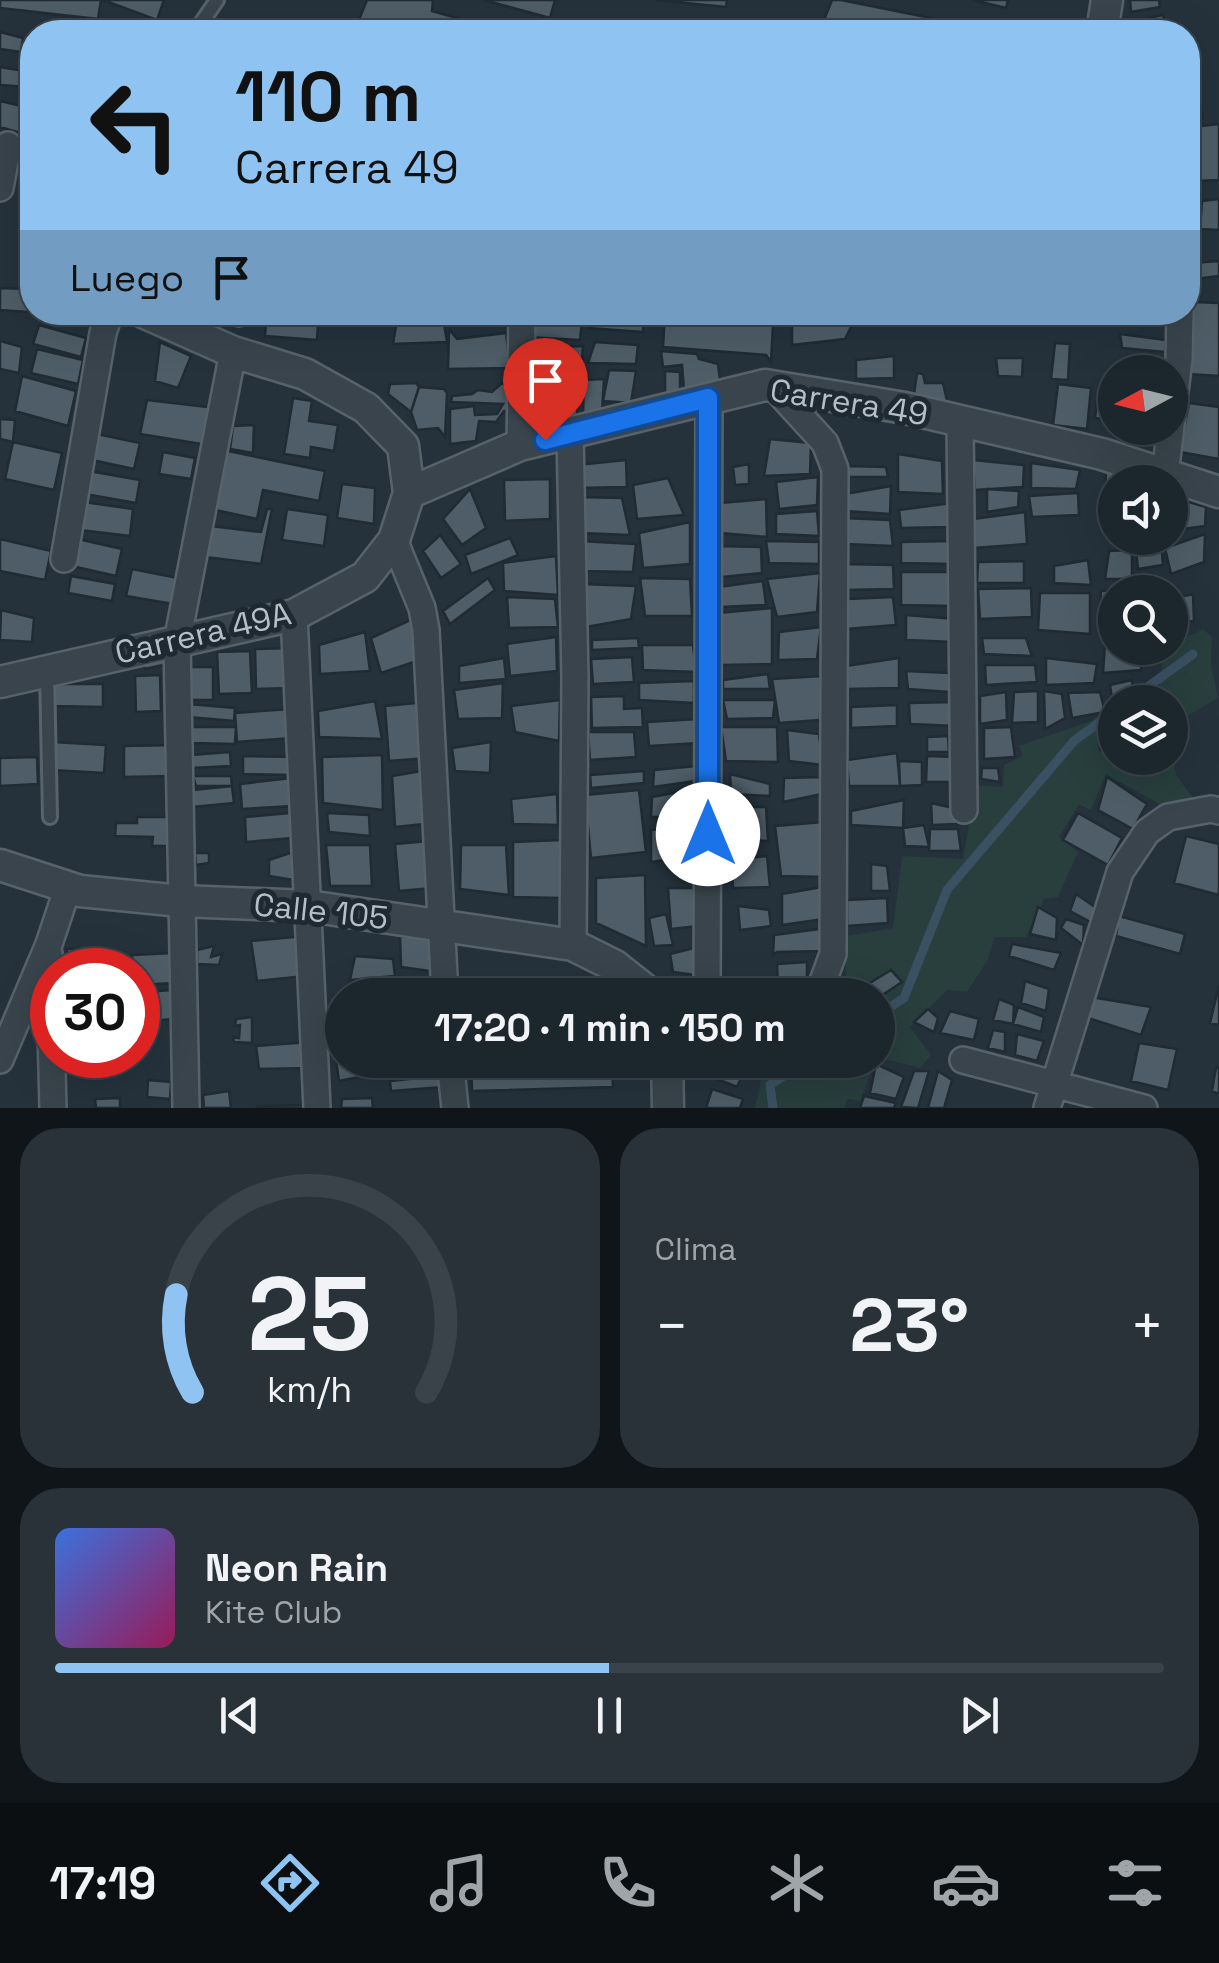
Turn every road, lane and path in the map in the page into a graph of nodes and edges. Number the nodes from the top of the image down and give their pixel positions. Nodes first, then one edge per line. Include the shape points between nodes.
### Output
1 (13, 146) edge
2 (0, 188) edge
3 (105, 325) edge
4 (172, 325) edge
5 (522, 325) edge
6 (1180, 325) edge
7 (233, 352) junction
8 (773, 386) junction
9 (708, 398) junction
10 (960, 421) junction
11 (570, 434) junction
12 (520, 445) junction
13 (1135, 465) edge
14 (1166, 465) edge
15 (1188, 482) edge
16 (1219, 492) edge
17 (409, 493) junction
18 (394, 540) junction
19 (64, 559) dead end
20 (294, 615) junction
21 (177, 642) junction
22 (47, 669) junction
23 (0, 682) edge
24 (964, 810) dead end
25 (1219, 811) edge
26 (50, 817) dead end
27 (2, 868) edge
28 (68, 887) junction
29 (182, 900) junction
30 (308, 906) junction
31 (439, 925) junction
32 (49, 944) junction
33 (573, 945) junction
34 (444, 978) edge
35 (630, 978) edge
36 (707, 978) edge
37 (824, 978) edge
38 (0, 1060) edge
39 (962, 1060) dead end
40 (452, 1078) edge
41 (669, 1078) edge
42 (1051, 1096) edge
43 (53, 1108) edge
44 (186, 1108) edge
45 (318, 1108) edge
46 (454, 1108) edge
47 (668, 1108) edge
48 (1144, 1108) edge

1 - 2 street
3 - 19 street
4 - 7 street
5 - 12 street
6 - 14 street
7 - 17 street via 305,374 366,408 403,446
7 - 21 street
8 - 9 street, Carrera 49
8 - 10 street, Carrera 49
8 - 37 street via 826,443 835,469 833,954
9 - 11 street, Carrera 49
9 - 36 street
10 - 13 street, Carrera 49
10 - 24 street
11 - 12 street, Carrera 49
11 - 33 street
12 - 17 street, Carrera 49
15 - 16 street, Carrera 49
17 - 18 street, Carrera 49A
18 - 20 street, Carrera 49A via 365,577
18 - 31 street via 426,630
20 - 21 street, Carrera 49A
20 - 30 street
21 - 22 street, Carrera 49A
21 - 29 street
22 - 23 street, Carrera 49A
22 - 26 lane
25 - 42 street via 1168,816 1147,832 1120,872
27 - 28 street, Calle 105
28 - 29 street, Calle 105
28 - 32 street
29 - 30 street, Calle 105
29 - 44 street
30 - 31 street, Calle 105
30 - 45 street
31 - 33 street, Calle 105
31 - 34 street
32 - 38 street
32 - 43 street
33 - 35 street, Calle 105
39 - 42 street
40 - 46 street
41 - 47 street
42 - 48 street

